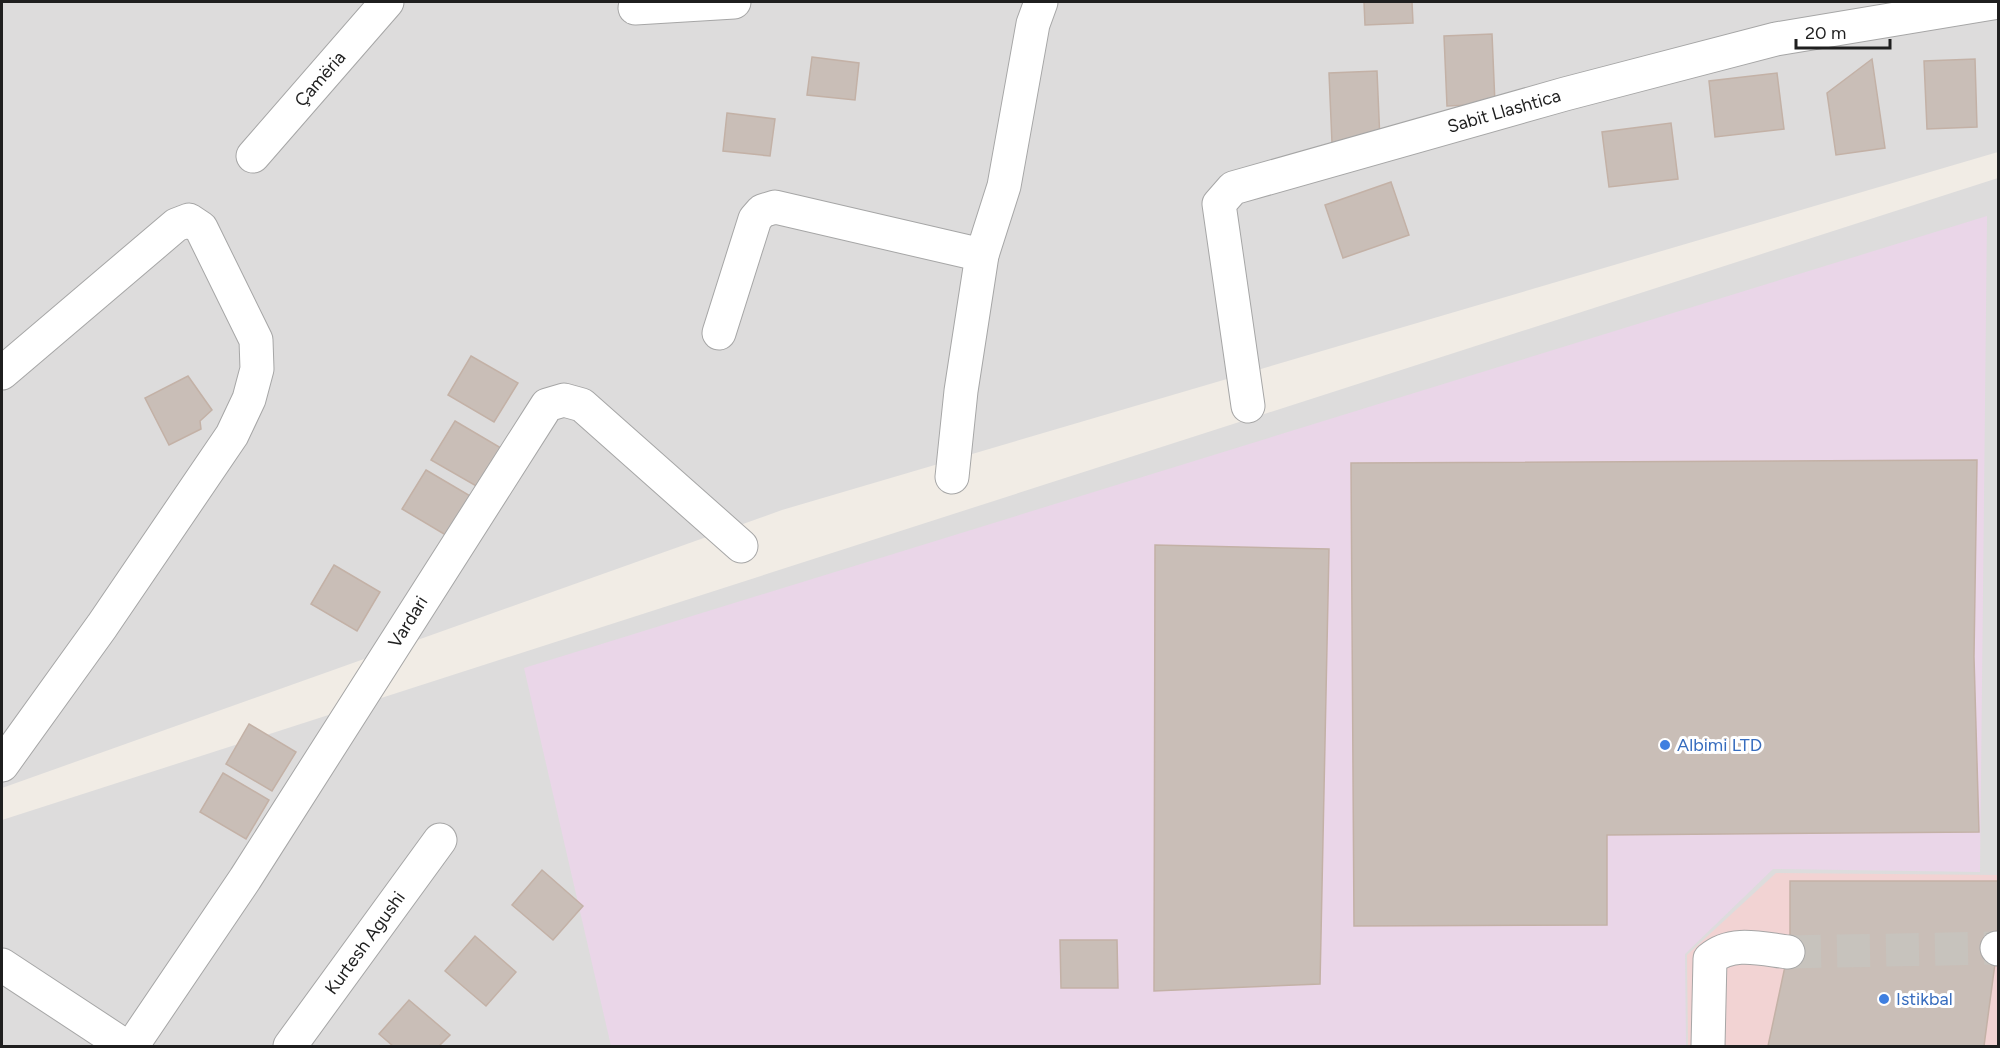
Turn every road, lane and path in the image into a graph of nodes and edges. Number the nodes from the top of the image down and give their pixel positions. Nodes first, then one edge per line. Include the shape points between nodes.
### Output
1 (387, 2) edge
2 (734, 2) edge
3 (1041, 2) edge
4 (1998, 2) edge
5 (635, 8) dead end
6 (253, 156) dead end
7 (982, 255) junction
8 (719, 333) dead end
9 (2, 373) edge
10 (1248, 406) dead end
11 (952, 477) dead end
12 (741, 546) dead end
13 (2, 765) edge
14 (440, 840) dead end
15 (1788, 952) tunnel mouth
16 (2, 965) edge
17 (125, 1047) edge
18 (132, 1047) edge
19 (290, 1047) edge
20 (1708, 1047) edge

1 - 6 street, Çamëria
2 - 5 street
3 - 7 street via 1033,24 1004,186
4 - 10 street, Sabit Llashtica via 1776,39 1233,188 1220,204
7 - 8 street via 775,207 762,211 755,219
7 - 11 street
9 - 13 street via 176,225 189,220 201,228 256,340 257,369 249,399 232,435
12 - 18 street, Vardari via 582,405 564,400 547,405 245,879
14 - 19 street, Kurtesh Agushi
15 - 20 street via 1743,946 1720,951 1710,959
16 - 17 street

